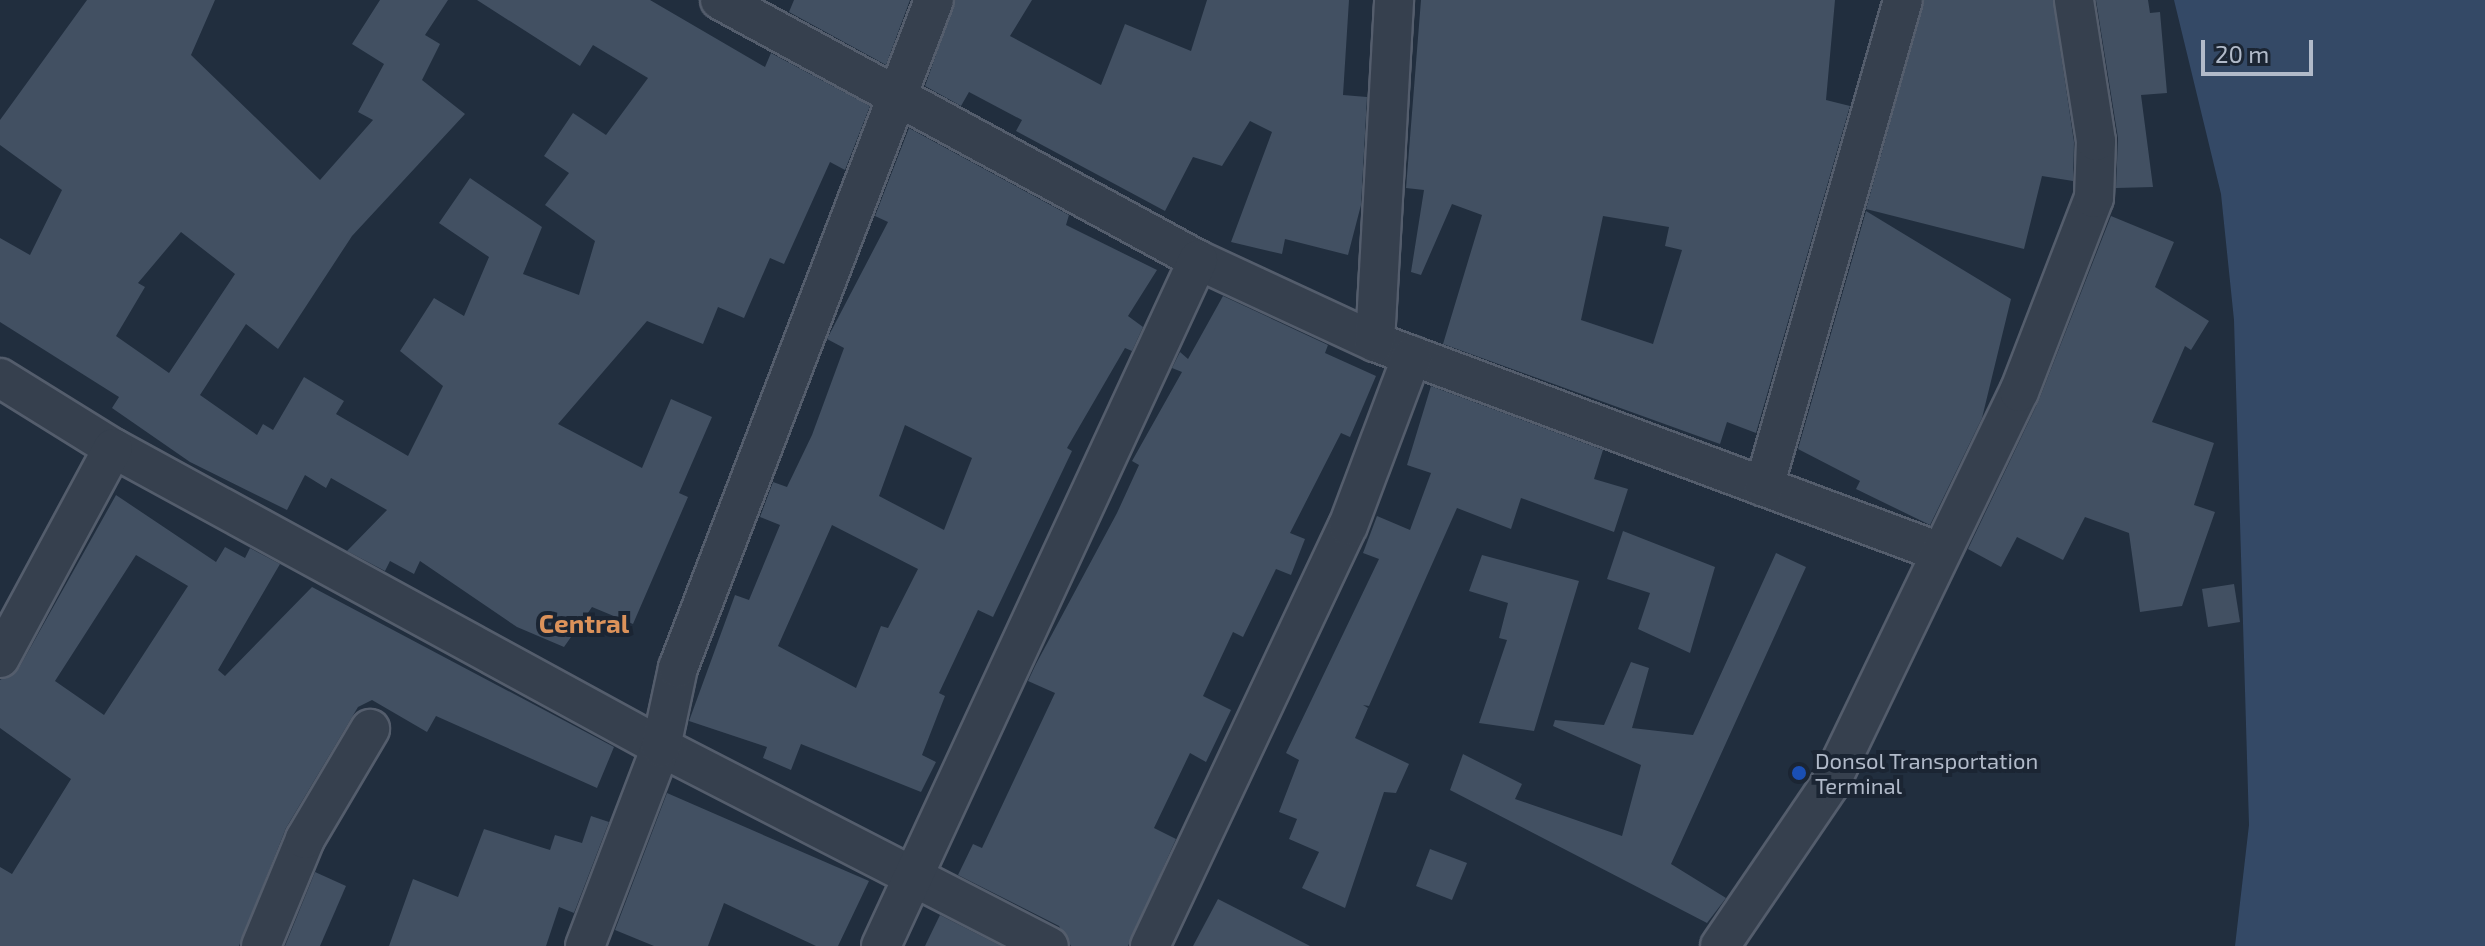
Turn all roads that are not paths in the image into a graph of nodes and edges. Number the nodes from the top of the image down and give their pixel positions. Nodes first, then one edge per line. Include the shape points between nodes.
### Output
1 (720, 0) edge
2 (934, 0) edge
3 (1394, 0) edge
4 (1903, 0) edge
5 (2074, 0) edge
6 (891, 97) junction
7 (1198, 260) junction
8 (1375, 342) junction
9 (1412, 356) junction
10 (0, 378) edge
11 (113, 448) junction
12 (1764, 487) junction
13 (1937, 551) junction
14 (0, 658) edge
15 (370, 729) dead end
16 (661, 747) junction
17 (915, 876) junction
18 (261, 946) edge
19 (585, 946) edge
20 (881, 946) edge
21 (1049, 946) edge
22 (1150, 946) edge
23 (1720, 946) edge

1 - 6 street
2 - 6 street
3 - 8 street
4 - 12 street
5 - 13 street via 2096,141 2094,198 2019,392
6 - 7 street
6 - 16 street via 678,668
7 - 8 street
7 - 17 street
8 - 9 street
9 - 12 street
9 - 22 street via 1348,526
10 - 11 street
11 - 14 street
11 - 16 street
12 - 13 street
13 - 23 street via 1830,784
15 - 18 street via 305,839
16 - 17 street
16 - 19 street
17 - 20 street
17 - 21 street

